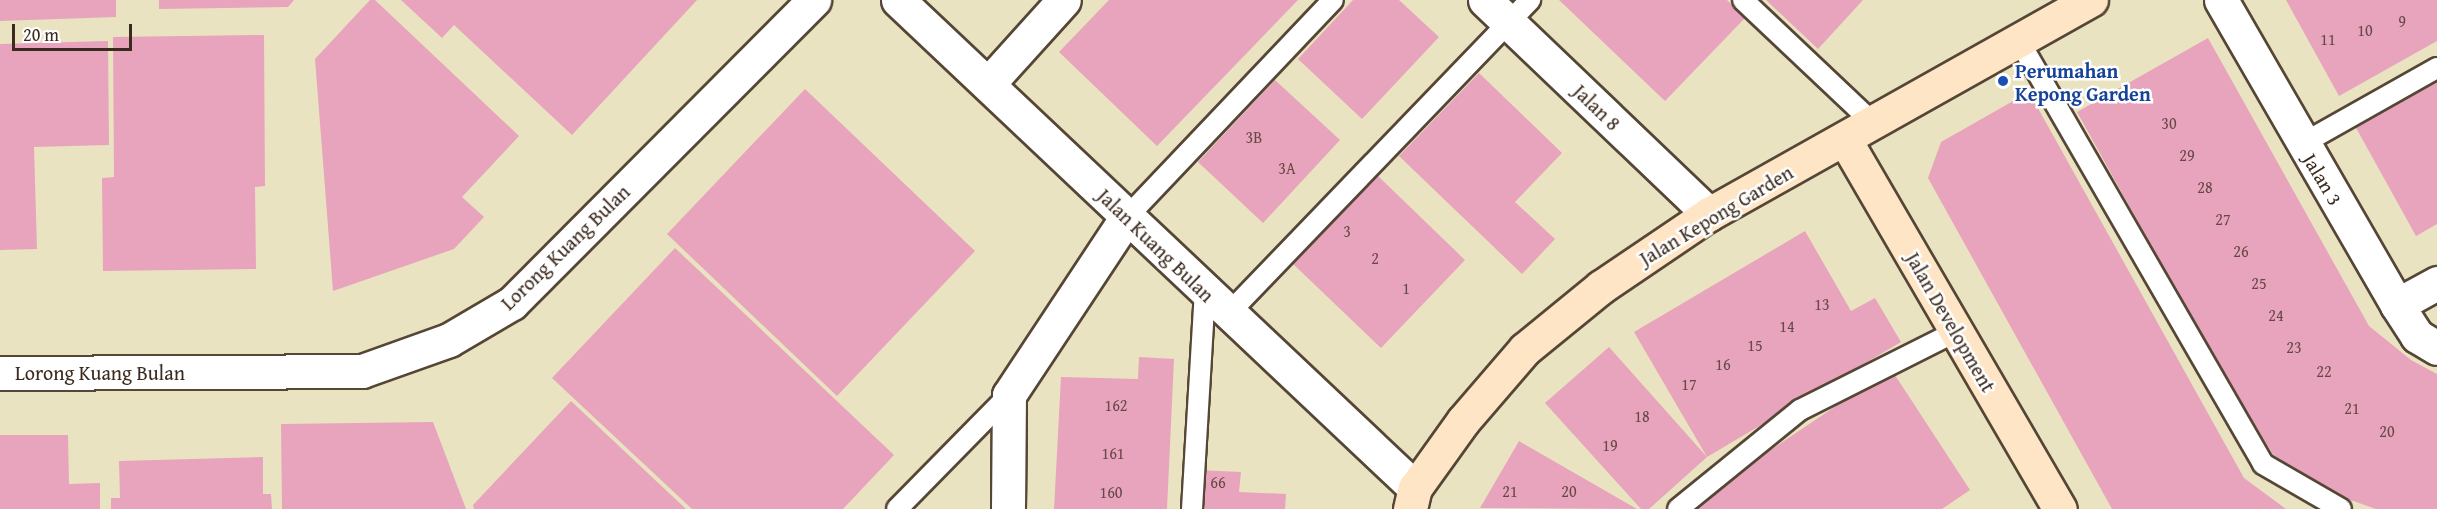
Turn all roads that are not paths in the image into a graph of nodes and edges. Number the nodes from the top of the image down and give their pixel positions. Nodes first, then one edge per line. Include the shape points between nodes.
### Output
1 (814, 0) edge
2 (898, 0) edge
3 (1064, 0) edge
4 (1333, 0) edge
5 (1485, 0) edge
6 (1743, 0) edge
7 (2221, 0) edge
8 (2070, 4) edge
9 (1519, 11) edge
10 (2019, 40) junction
11 (2437, 68) edge
12 (988, 84) junction
13 (1874, 124) junction
14 (1845, 140) junction
15 (2302, 144) junction
16 (1709, 214) junction
17 (1127, 217) junction
18 (2437, 283) edge
19 (1216, 303) junction
20 (2397, 305) junction
21 (1957, 332) junction
22 (2437, 348) edge
23 (0, 373) edge
24 (1008, 395) junction
25 (1413, 498) edge
26 (2056, 508) edge
27 (897, 509) edge
28 (1008, 509) edge
29 (1192, 509) edge
30 (1678, 509) edge
31 (2341, 509) edge

1 - 23 street, Lorong Kuang Bulan via 512,303 449,340 362,371
2 - 12 street, Jalan Kuang Bulan
3 - 12 street
4 - 17 lane
5 - 9 street, Jalan 8
6 - 13 lane
7 - 15 street, Jalan 3
8 - 10 street, Jalan Kepong Garden
9 - 16 street, Jalan 8
9 - 19 lane
10 - 13 street, Jalan Kepong Garden
10 - 31 lane via 2263,464
11 - 15 lane
12 - 17 street, Jalan Kuang Bulan
13 - 14 street, Jalan Kepong Garden
14 - 16 street, Jalan Kepong Garden
14 - 21 street, Jalan Development
15 - 20 street, Jalan 3
16 - 25 street, Jalan Kepong Garden via 1601,287 1525,349 1463,421
17 - 19 street, Jalan Kuang Bulan
17 - 24 street
18 - 20 street
19 - 25 street, Jalan Kuang Bulan
19 - 29 lane
20 - 22 street, Jalan 3 via 2417,336
21 - 26 street, Jalan Development
21 - 30 lane via 1800,410
24 - 27 lane
24 - 28 street

